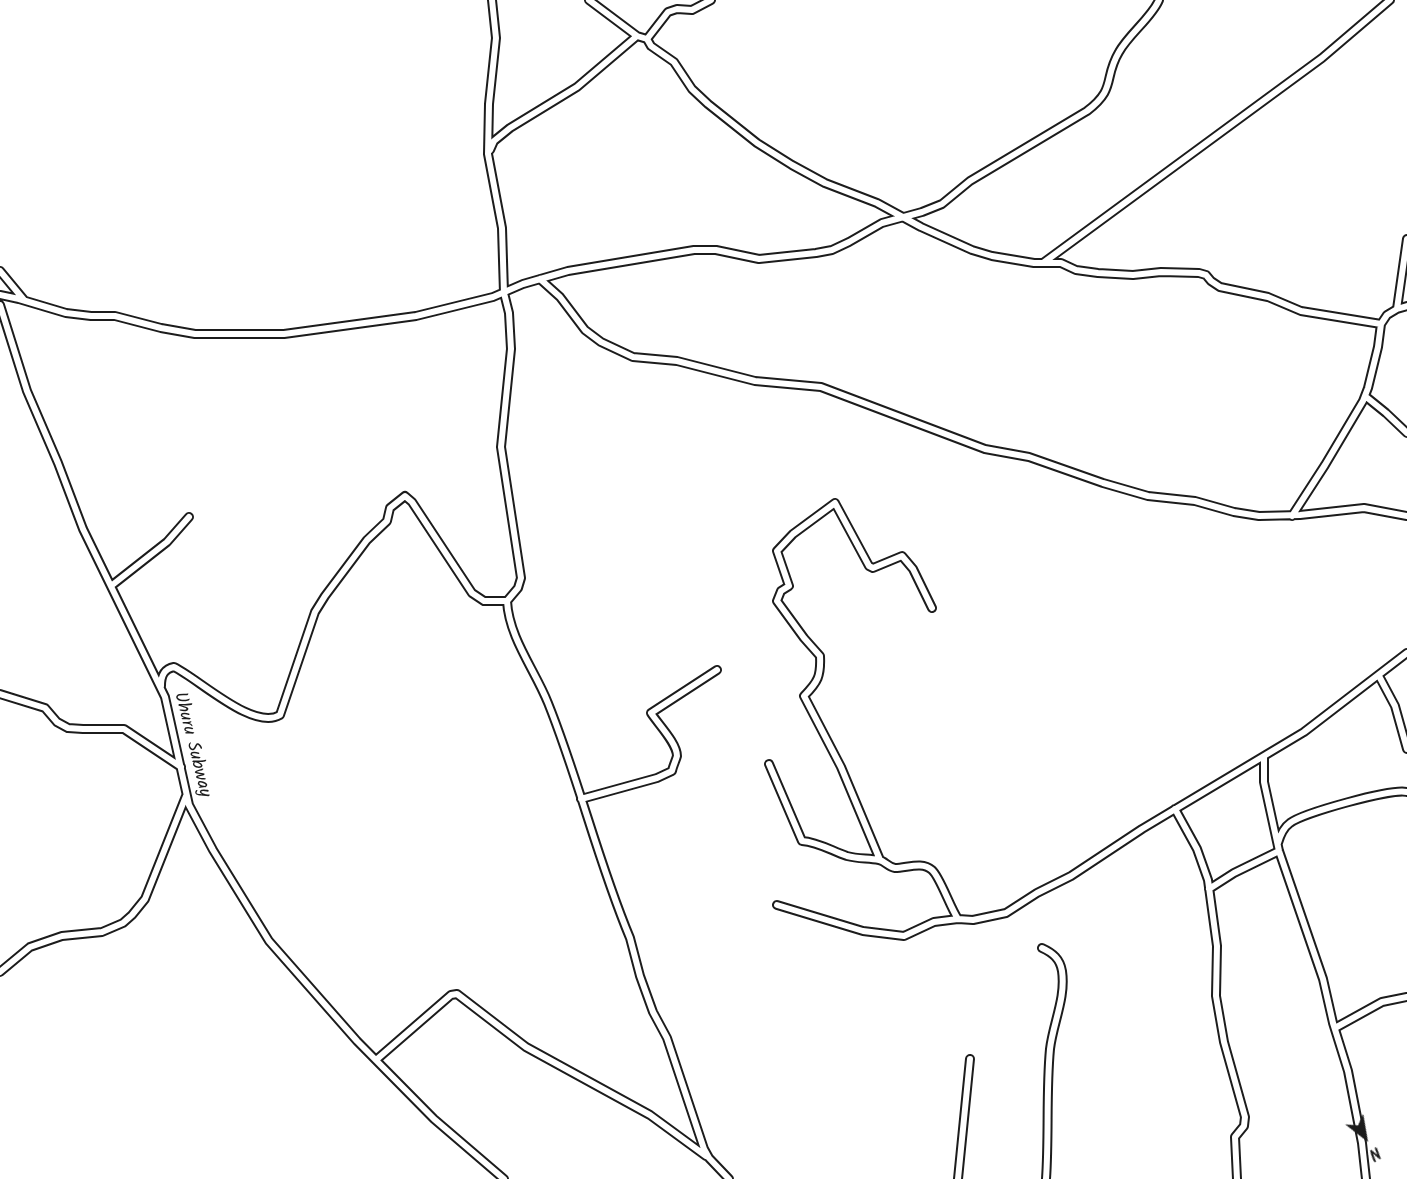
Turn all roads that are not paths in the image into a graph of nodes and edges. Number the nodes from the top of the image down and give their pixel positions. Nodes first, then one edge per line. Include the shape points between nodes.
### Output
1 (492, 0) edge
2 (589, 0) edge
3 (711, 0) edge
4 (1158, 0) edge
5 (1390, 0) edge
6 (637, 36) junction
7 (648, 39) junction
8 (488, 154) junction
9 (902, 217) junction
10 (1407, 239) edge
11 (1043, 263) junction
12 (0, 271) edge
13 (540, 279) junction
14 (1405, 279) edge
15 (504, 293) junction
16 (0, 295) edge
17 (24, 300) junction
18 (0, 305) edge
19 (1407, 306) edge
20 (1397, 309) junction
21 (1381, 324) junction
22 (1365, 396) junction
23 (1407, 433) edge
24 (1292, 516) junction
25 (1407, 516) edge
26 (189, 517) dead end
27 (111, 586) junction
28 (507, 602) junction
29 (932, 608) dead end
30 (1407, 653) edge
31 (717, 670) dead end
32 (1379, 676) junction
33 (160, 686) junction
34 (0, 694) edge
35 (1407, 749) edge
36 (1264, 757) junction
37 (769, 764) dead end
38 (181, 767) junction
39 (1407, 792) edge
40 (187, 795) junction
41 (581, 799) junction
42 (1175, 809) junction
43 (1278, 849) junction
44 (880, 860) junction
45 (1209, 889) junction
46 (777, 904) dead end
47 (958, 919) junction
48 (1042, 948) dead end
49 (0, 972) edge
50 (1407, 997) edge
51 (1335, 1028) junction
52 (970, 1059) dead end
53 (376, 1060) junction
54 (709, 1158) junction
55 (504, 1179) edge
56 (729, 1179) edge
57 (958, 1179) edge
58 (1046, 1179) edge
59 (1237, 1179) edge
60 (1366, 1179) edge

1 - 8 street via 496,38
2 - 6 street
3 - 7 street via 692,10 668,12
4 - 9 street via 1120,50 1108,89 1099,102 970,181 942,204
5 - 11 street via 1322,58
6 - 7 street
6 - 8 street via 577,87 510,128 494,141
7 - 9 street via 674,62 698,95 766,149 819,180
8 - 15 street via 503,237
9 - 11 street via 986,255
9 - 13 street via 882,223 832,250 816,253 759,259 700,249
10 - 14 street
11 - 21 street via 1061,263 1098,273 1199,273 1220,287 1268,297 1301,311
12 - 17 street
13 - 15 street
13 - 24 street via 560,297 585,330 633,357 677,361 746,380 821,387 985,449 1029,457 1121,489 1246,514
14 - 20 street
15 - 17 street via 416,316 312,332 246,335 176,332 115,316 66,313
15 - 28 street via 511,349 502,455 521,578
16 - 17 street
18 - 27 street, Uhuru Subway via 33,408
19 - 20 street
20 - 21 street
21 - 22 street
22 - 23 street
22 - 24 street
24 - 25 street via 1364,508
26 - 27 street via 166,542
27 - 33 street, Uhuru Subway
28 - 33 street via 484,601 472,593 405,496 390,508 387,521 367,540 319,604 280,715 269,720 254,716 174,667 162,675
28 - 41 street via 515,637 548,703
29 - 44 street via 913,569 902,556 869,566 835,503 777,551 789,586 781,591 777,601 820,656 821,672 804,696 841,767
30 - 32 street
31 - 41 street via 651,713 677,755 672,771
32 - 35 street via 1395,706
32 - 36 street
33 - 38 street, Uhuru Subway
34 - 38 street via 45,708 57,723 68,728 124,729
36 - 42 street
36 - 43 street via 1264,782
37 - 44 street via 802,841 851,857
38 - 40 street, Uhuru Subway
39 - 43 street via 1360,798 1301,818 1284,829
40 - 49 street via 146,899 132,915 102,932 62,936 30,947
40 - 53 street, Uhuru Subway via 196,820 263,932
41 - 54 street via 640,976 668,1038
42 - 45 street via 1197,849
42 - 47 street via 1013,910 1000,916
43 - 45 street
43 - 51 street via 1320,966
44 - 47 street via 892,867 930,868
45 - 59 street via 1217,946 1216,996 1245,1117 1244,1126 1235,1137
46 - 47 street via 863,930 904,936 934,922
48 - 58 street via 1055,956 1062,974 1050,1050
50 - 51 street via 1382,1002
51 - 60 street via 1348,1071
52 - 57 street
53 - 54 street via 451,995 457,994 526,1047 650,1115
53 - 55 street, Uhuru Subway via 434,1119
54 - 56 street

